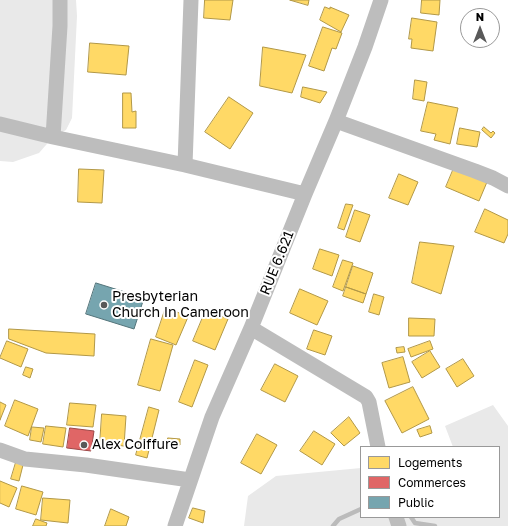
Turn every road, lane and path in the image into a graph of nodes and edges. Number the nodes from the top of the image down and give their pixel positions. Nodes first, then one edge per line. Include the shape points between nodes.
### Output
1 (60, 0) edge
2 (191, 0) edge
3 (381, 0) edge
4 (336, 121) junction
5 (0, 124) edge
6 (53, 137) junction
7 (185, 165) junction
8 (508, 186) edge
9 (305, 194) junction
10 (251, 328) junction
11 (378, 446) edge
12 (0, 450) edge
13 (190, 480) junction
14 (175, 526) edge

1 - 6 street
2 - 7 street
3 - 4 street, RUE 6.621
4 - 8 street via 475,170
4 - 9 street, RUE 6.621
5 - 6 street
6 - 7 street
7 - 9 street
9 - 10 street, RUE 6.621
10 - 11 street via 366,397
10 - 13 street, RUE 6.621 via 212,417
12 - 13 street via 25,459
13 - 14 street, RUE 6.621

